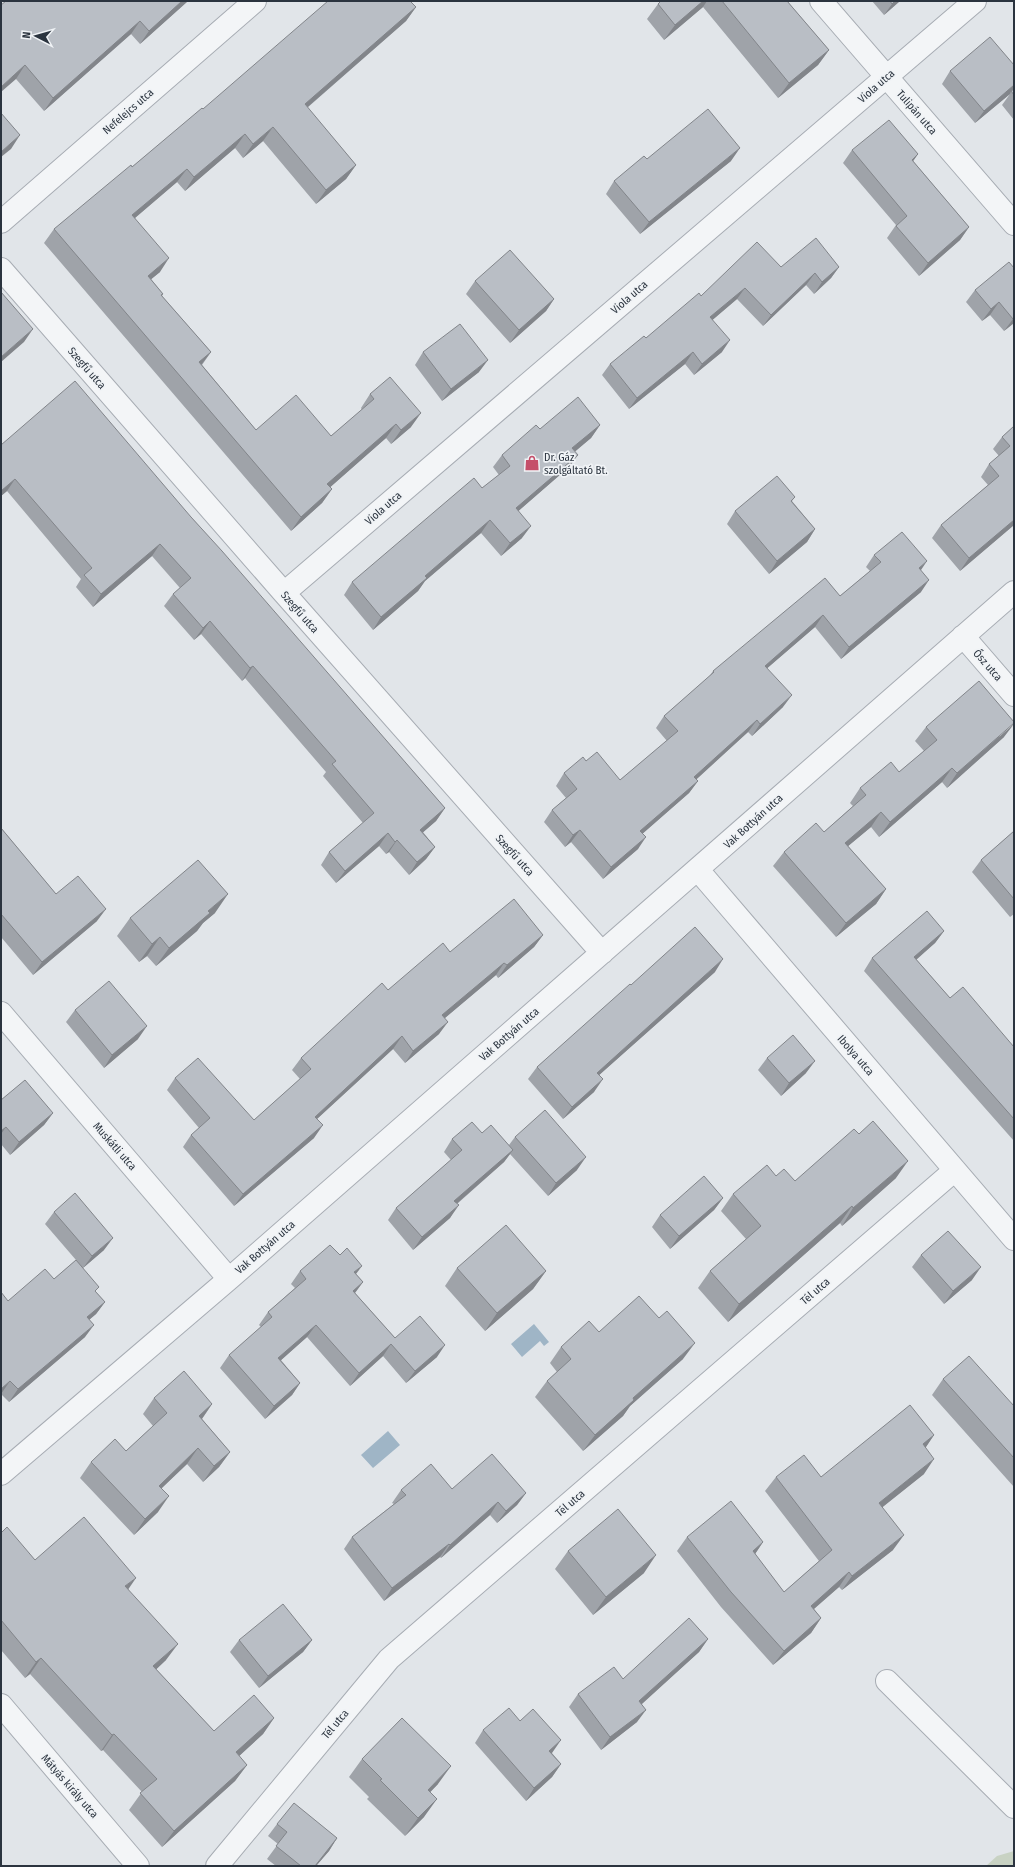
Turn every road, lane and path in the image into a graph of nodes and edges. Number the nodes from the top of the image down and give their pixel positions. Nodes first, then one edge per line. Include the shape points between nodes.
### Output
1 (255, 1) edge
2 (821, 1) edge
3 (975, 1) edge
4 (887, 77) junction
5 (1, 222) edge
6 (1014, 224) edge
7 (1, 269) edge
8 (1014, 592) edge
9 (284, 593) junction
10 (962, 636) junction
11 (1014, 695) edge
12 (698, 870) junction
13 (602, 953) junction
14 (1, 1013) edge
15 (955, 1170) junction
16 (1014, 1239) edge
17 (229, 1279) junction
18 (1, 1474) edge
19 (887, 1681) dead end
20 (1, 1705) edge
21 (1014, 1807) edge
22 (138, 1866) edge
23 (217, 1866) edge

1 - 5 street, Nefelejcs utca
2 - 4 street, Tulipán utca
3 - 4 street, Viola utca
4 - 6 street, Tulipán utca
4 - 9 street, Viola utca
7 - 9 street, Szegfű utca
8 - 10 street, Vak Bottyán utca
9 - 13 street, Szegfű utca
10 - 11 street, Ősz utca
10 - 12 street, Vak Bottyán utca
12 - 13 street, Vak Bottyán utca
12 - 15 street, Ibolya utca
13 - 17 street, Vak Bottyán utca
14 - 17 street, Muskátli utca
15 - 16 street, Ibolya utca
15 - 23 street, Tél utca via 389,1660
17 - 18 street, Vak Bottyán utca
19 - 21 street
20 - 22 street, Mátyás király utca

